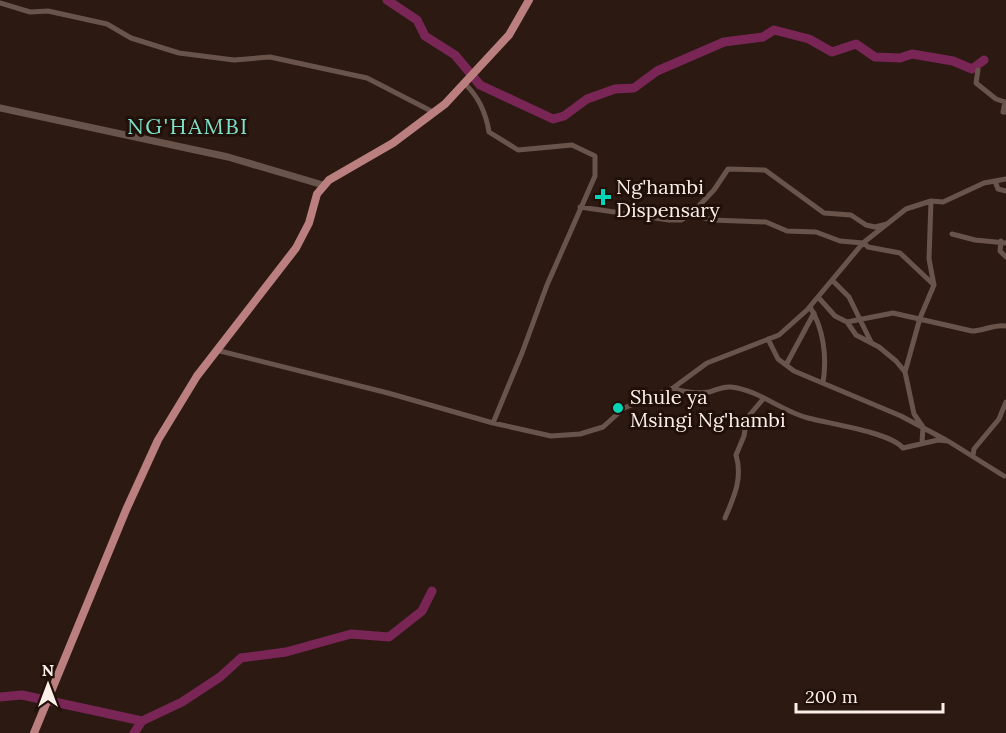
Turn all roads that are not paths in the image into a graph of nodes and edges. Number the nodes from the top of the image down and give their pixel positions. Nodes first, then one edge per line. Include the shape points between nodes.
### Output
1 (529, 0) edge
2 (0, 3) edge
3 (978, 70) dead end
4 (468, 81) junction
5 (0, 108) edge
6 (1006, 112) edge
7 (435, 113) junction
8 (1006, 179) edge
9 (995, 181) junction
10 (322, 186) junction
11 (1006, 191) edge
12 (931, 201) junction
13 (580, 207) junction
14 (691, 214) junction
15 (887, 224) junction
16 (952, 234) dead end
17 (1003, 242) edge
18 (864, 243) junction
19 (1006, 257) edge
20 (833, 281) junction
21 (934, 285) junction
22 (818, 297) junction
23 (810, 307) junction
24 (814, 313) junction
25 (920, 318) junction
26 (859, 319) junction
27 (847, 322) junction
28 (1006, 326) edge
29 (768, 339) junction
30 (872, 343) junction
31 (216, 350) junction
32 (786, 365) junction
33 (905, 372) junction
34 (823, 383) junction
35 (673, 388) junction
36 (764, 398) junction
37 (1006, 402) edge
38 (493, 423) junction
39 (923, 427) junction
40 (948, 441) junction
41 (922, 443) junction
42 (973, 456) junction
43 (1004, 476) dead end
44 (725, 518) dead end
45 (34, 733) edge

1 - 4 main road via 517,24
2 - 7 street via 30,12 48,11 107,24 131,38 179,53 234,60 270,57 367,78
3 - 6 street via 976,83 1005,102
4 - 7 main road
4 - 13 street via 486,116 489,132 518,150 572,145 595,156 595,176
5 - 10 street via 228,157
7 - 10 main road
8 - 9 street
9 - 11 street via 998,189
9 - 12 street via 943,202
10 - 31 main road via 296,248
12 - 15 street via 906,209
12 - 21 street via 929,259
13 - 14 street via 669,220 681,220
13 - 38 street
14 - 15 street via 728,169 760,169 824,213 851,215 866,225
14 - 18 street via 712,220 766,222 787,231 816,232 840,241
15 - 18 street
16 - 17 street
17 - 19 street via 1000,251
18 - 20 street
18 - 21 street via 900,253
20 - 22 street
20 - 26 street via 849,297
21 - 25 street
22 - 23 street
22 - 27 street via 835,316
23 - 24 street
23 - 29 street via 789,327
24 - 32 street
24 - 34 street via 823,350
25 - 26 street via 893,313
25 - 28 street via 972,331
25 - 33 street
26 - 27 street
26 - 30 street
27 - 30 street via 856,335
29 - 32 street via 778,359
29 - 35 street via 707,363
30 - 33 street
31 - 38 street
31 - 45 main road via 158,440
32 - 34 street
33 - 39 street via 914,414
34 - 39 street
35 - 36 street via 681,392 709,392 732,387
35 - 38 street via 624,408 603,427 580,434 551,436
36 - 41 street via 798,415 896,439 903,447
36 - 44 street via 747,418 736,455 737,493
37 - 42 street
39 - 40 street
39 - 41 street
40 - 41 street
40 - 42 street
42 - 43 street

